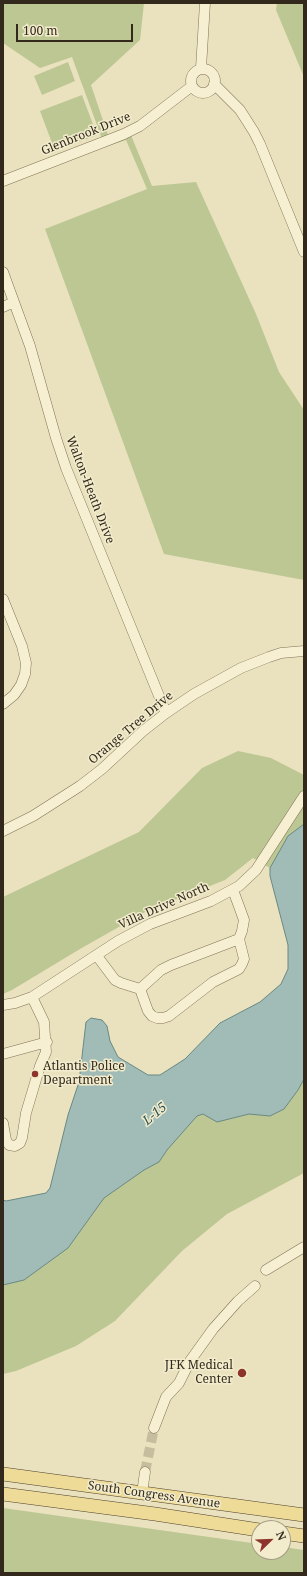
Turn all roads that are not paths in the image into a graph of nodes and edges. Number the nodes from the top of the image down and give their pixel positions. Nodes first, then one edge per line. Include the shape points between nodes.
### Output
1 (205, 3) edge
2 (201, 68) junction
3 (214, 84) junction
4 (192, 86) junction
5 (3, 181) edge
6 (304, 252) edge
7 (3, 272) edge
8 (14, 302) junction
9 (3, 307) edge
10 (3, 599) edge
11 (304, 651) edge
12 (3, 704) edge
13 (166, 713) junction
14 (304, 796) edge
15 (3, 831) edge
16 (233, 890) junction
17 (238, 939) junction
18 (97, 956) junction
19 (140, 989) junction
20 (32, 996) junction
21 (3, 1005) edge
22 (46, 1042) junction
23 (3, 1054) edge
24 (3, 1123) edge
25 (304, 1247) edge
26 (266, 1270) dead end
27 (255, 1286) dead end
28 (154, 1428) tunnel mouth
29 (145, 1472) tunnel mouth
30 (3, 1474) edge
31 (142, 1493) junction
32 (3, 1494) edge
33 (17, 1496) junction
34 (304, 1515) edge
35 (251, 1529) edge
36 (291, 1534) edge
37 (304, 1536) edge

1 - 2 street
2 - 3 street via 212,73
2 - 4 street via 191,76
3 - 4 street via 210,91 202,93 195,91
3 - 6 street via 240,110 254,132
4 - 5 street, Glenbrook Drive via 140,126
7 - 8 street, Walton-Heath Drive
8 - 9 street
8 - 13 street, Walton-Heath Drive via 30,346 66,468
10 - 12 street via 26,663 21,685
11 - 13 street, Orange Tree Drive via 281,653 241,668
13 - 15 street, Orange Tree Drive via 80,786 33,816
14 - 16 street, Villa Drive North via 256,870
16 - 17 street via 244,920
16 - 18 street, Villa Drive North via 150,924 118,940
17 - 19 street via 160,970
17 - 19 street via 244,959 239,969 213,982 169,1016 152,1016
18 - 19 street via 115,980
18 - 20 street, Villa Drive North
20 - 21 street, Villa Drive North
20 - 22 street via 44,1022
22 - 23 street
22 - 24 street via 46,1052 26,1113 20,1143 15,1146 9,1144
25 - 26 street
27 - 28 street via 213,1329 190,1361 179,1383 166,1398
29 - 31 street
30 - 31 main road, South Congress Avenue
31 - 33 main road via 132,1500 117,1502 42,1492
31 - 34 main road, South Congress Avenue
32 - 33 main road, South Congress Avenue
33 - 35 main road, South Congress Avenue
36 - 37 main road

